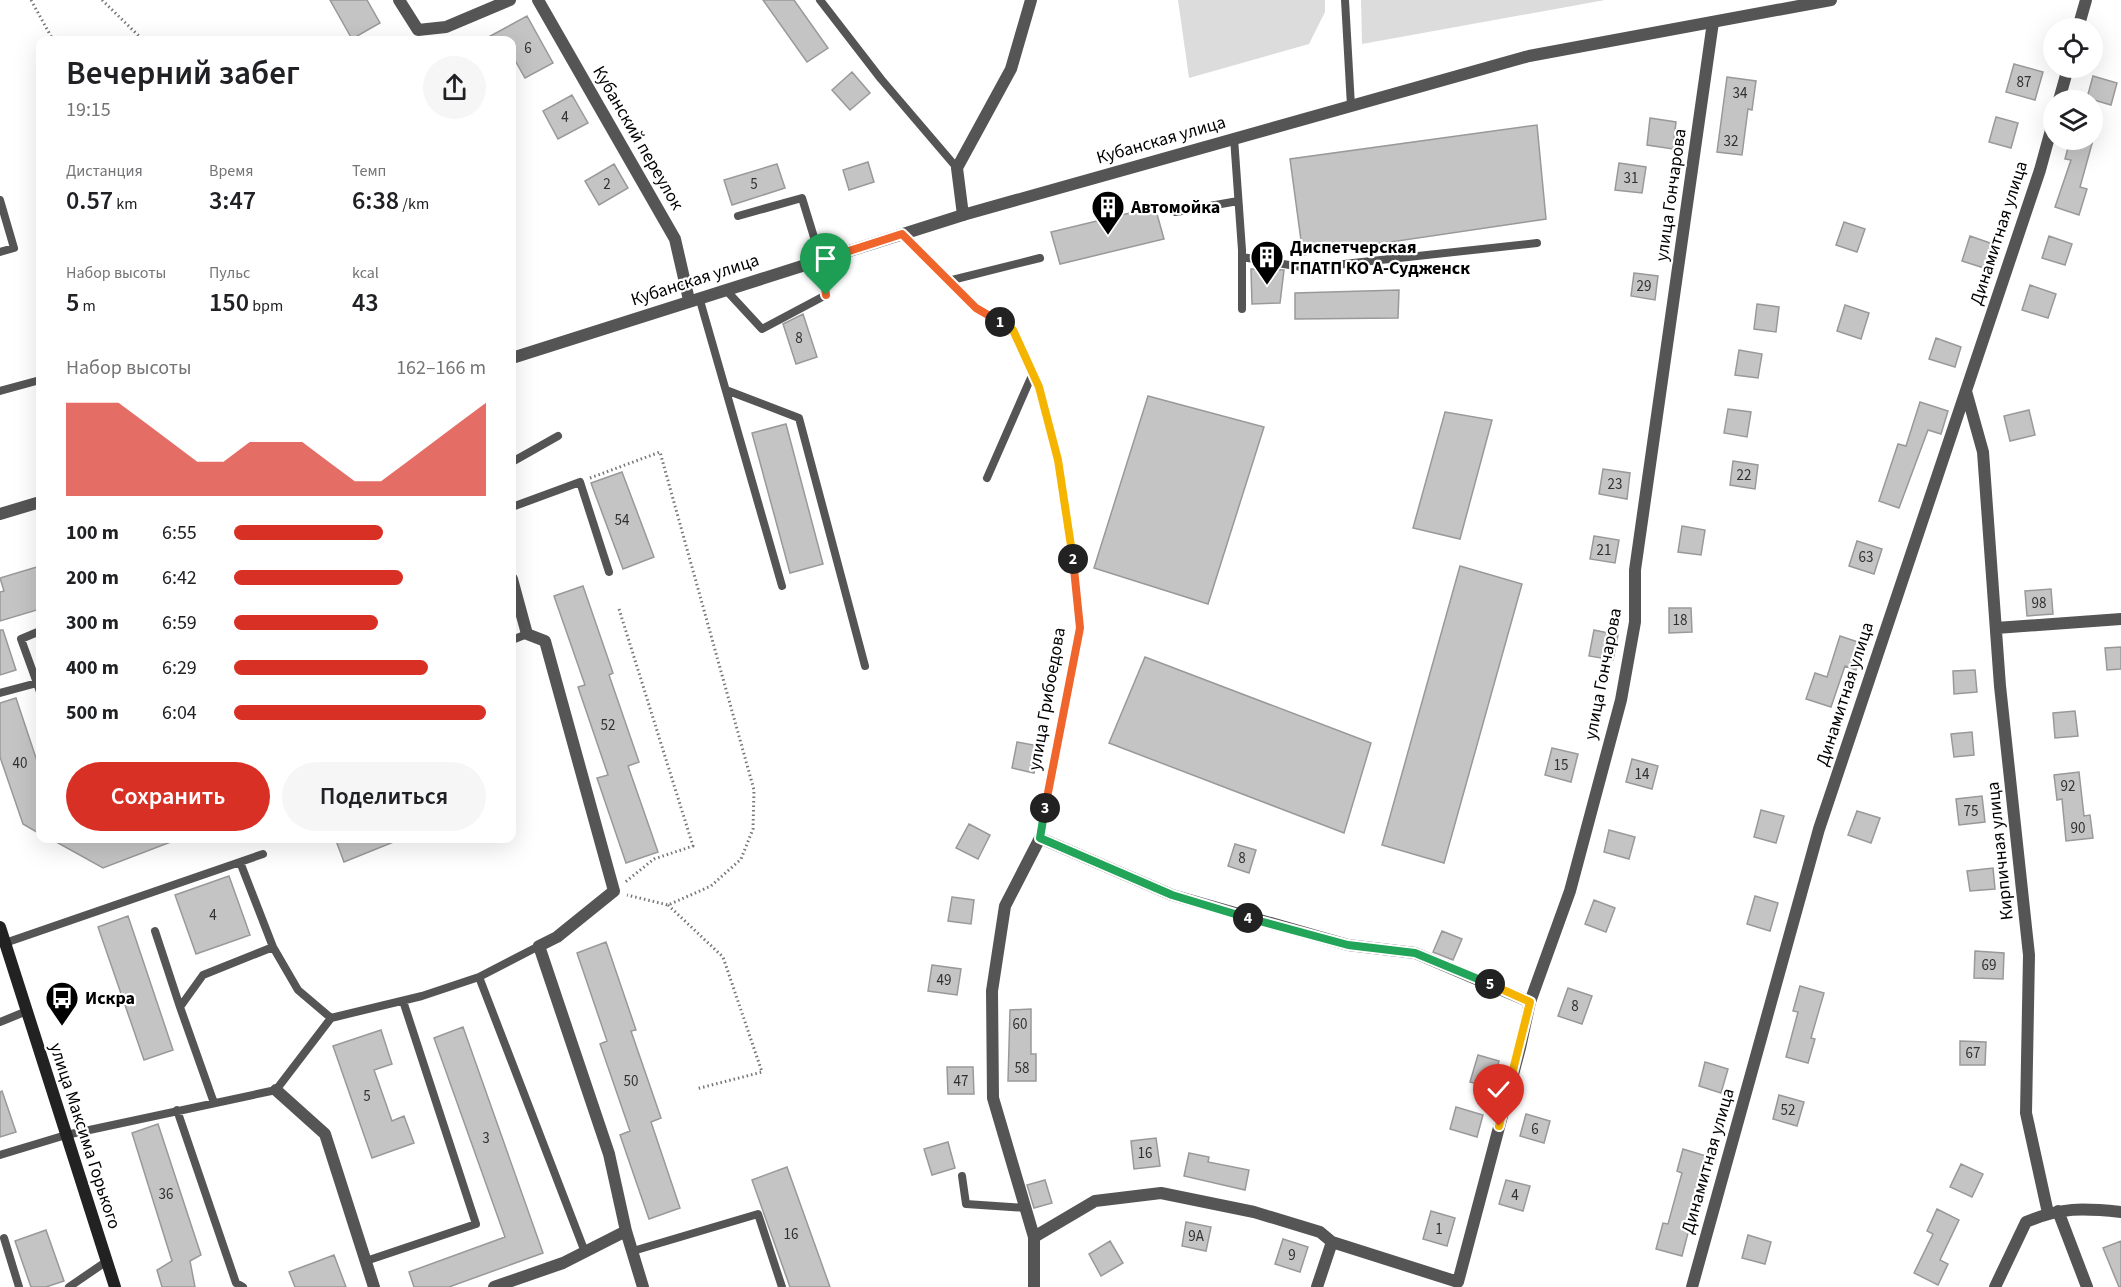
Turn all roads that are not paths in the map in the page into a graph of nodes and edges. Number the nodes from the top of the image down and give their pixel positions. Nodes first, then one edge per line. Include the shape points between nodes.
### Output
1 (399, 0) edge
2 (510, 0) edge
3 (538, 0) edge
4 (820, 0) edge
5 (1031, 0) edge
6 (1345, 0) edge
7 (1831, 0) edge
8 (2086, 0) edge
9 (2081, 18) edge
10 (1713, 22) junction
11 (421, 35) edge
12 (1351, 106) junction
13 (1234, 138) junction
14 (2045, 150) edge
15 (957, 168) junction
16 (0, 200) edge
17 (1238, 201) junction
18 (1176, 212) dead end
19 (963, 215) junction
20 (738, 216) dead end
21 (902, 234) junction
22 (1537, 243) dead end
23 (0, 252) edge
24 (1242, 257) junction
25 (1040, 258) dead end
26 (821, 260) junction
27 (948, 281) junction
28 (725, 289) junction
29 (694, 299) junction
30 (1242, 309) dead end
31 (516, 357) edge
32 (1033, 373) junction
33 (36, 381) edge
34 (726, 390) junction
35 (0, 391) edge
36 (1966, 391) junction
37 (558, 436) dead end
38 (516, 460) edge
39 (987, 478) dead end
40 (36, 503) edge
41 (516, 506) edge
42 (0, 514) edge
43 (609, 572) dead end
44 (782, 585) dead end
45 (516, 594) edge
46 (2121, 619) edge
47 (1996, 628) junction
48 (36, 633) edge
49 (527, 634) junction
50 (516, 638) edge
51 (865, 666) dead end
52 (36, 680) edge
53 (36, 683) edge
54 (0, 693) edge
55 (1040, 838) junction
56 (263, 854) dead end
57 (240, 862) junction
58 (0, 927) edge
59 (155, 932) dead end
60 (5, 944) junction
61 (539, 946) junction
62 (273, 947) junction
63 (479, 977) junction
64 (403, 1001) junction
65 (1530, 1002) junction
66 (180, 1007) junction
67 (27, 1011) junction
68 (331, 1018) junction
69 (0, 1022) edge
70 (276, 1090) junction
71 (214, 1103) junction
72 (177, 1110) junction
73 (66, 1135) junction
74 (0, 1155) edge
75 (962, 1176) dead end
76 (1026, 1208) junction
77 (2053, 1212) junction
78 (2121, 1212) edge
79 (626, 1231) junction
80 (1034, 1237) junction
81 (4, 1238) dead end
82 (1332, 1242) junction
83 (633, 1251) junction
84 (585, 1252) junction
85 (366, 1261) junction
86 (107, 1262) junction
87 (20, 1287) edge
88 (69, 1287) edge
89 (115, 1287) edge
90 (243, 1287) edge
91 (374, 1287) edge
92 (494, 1287) edge
93 (643, 1287) edge
94 (782, 1287) edge
95 (1034, 1287) edge
96 (1317, 1287) edge
97 (1692, 1287) edge
98 (1995, 1287) edge
99 (2087, 1287) edge

1 - 11 street
2 - 11 street
3 - 29 street, Кубанский переулок via 675,239
4 - 15 lane
5 - 15 street via 1011,69
6 - 12 lane
7 - 10 street, Кубанская улица
8 - 9 street
10 - 12 street, Кубанская улица via 1529,56
10 - 65 street, улица Гончарова via 1635,570 1635,622 1621,700 1570,891
12 - 13 street, Кубанская улица
13 - 17 lane
13 - 19 street, Кубанская улица
14 - 36 street, Динамитная улица
15 - 19 street
16 - 23 lane via 14,248
17 - 18 lane
17 - 24 lane
19 - 21 street, Кубанская улица
20 - 26 lane via 802,198
21 - 26 street, Кубанская улица
21 - 27 lane, улица Грибоедова
22 - 24 lane via 1307,268
24 - 30 lane
25 - 27 lane
26 - 28 street, Кубанская улица
26 - 28 lane via 826,295 762,329
27 - 32 lane, улица Грибоедова via 976,308 1013,330
28 - 29 street, Кубанская улица
29 - 31 street, Кубанская улица
29 - 34 lane
32 - 39 lane
32 - 55 lane, улица Грибоедова via 1058,460 1080,628
33 - 35 lane
34 - 44 lane
34 - 51 lane via 799,418
36 - 47 street, Кирпичная улица via 1983,452
36 - 97 street, Динамитная улица via 1819,829
37 - 38 lane
40 - 42 street
41 - 43 lane via 580,482
45 - 49 street
46 - 47 street
47 - 77 street, Кирпичная улица via 2029,955 2026,1113
48 - 52 lane via 21,639
49 - 50 lane
49 - 61 street via 545,641 614,891
53 - 54 lane
55 - 65 street via 1172,895 1348,945 1415,953
55 - 76 street, улица Грибоедова via 1005,906 992,991 993,1098
56 - 57 lane
57 - 60 lane
57 - 62 lane
58 - 60 main road, улица Максима Горького
59 - 66 lane
60 - 67 main road, улица Максима Горького
61 - 63 lane
61 - 79 street via 609,1154
62 - 66 lane via 203,975
62 - 68 lane via 298,990
63 - 64 lane
63 - 84 lane
64 - 68 lane
64 - 85 lane via 476,1224
65 - 82 street, улица Гончарова via 1458,1282
66 - 71 lane
67 - 69 lane
67 - 73 main road, улица Максима Горького
68 - 70 lane
70 - 71 lane
70 - 85 street via 325,1134
71 - 72 lane
72 - 73 lane
72 - 90 lane via 236,1283
73 - 74 lane
73 - 86 main road, улица Максима Горького
75 - 76 lane via 966,1204
76 - 80 street, улица Грибоедова
77 - 78 street via 2074,1208
77 - 98 street via 2026,1222
77 - 99 street, Кирпичная улица
79 - 83 street
79 - 84 street
80 - 82 street via 1095,1201 1161,1193 1254,1212 1320,1232
80 - 95 street, улица Грибоедова
81 - 87 lane
82 - 96 street
83 - 93 street
83 - 94 lane via 758,1214
84 - 92 street
85 - 91 street
86 - 88 lane
86 - 89 main road, улица Максима Горького

